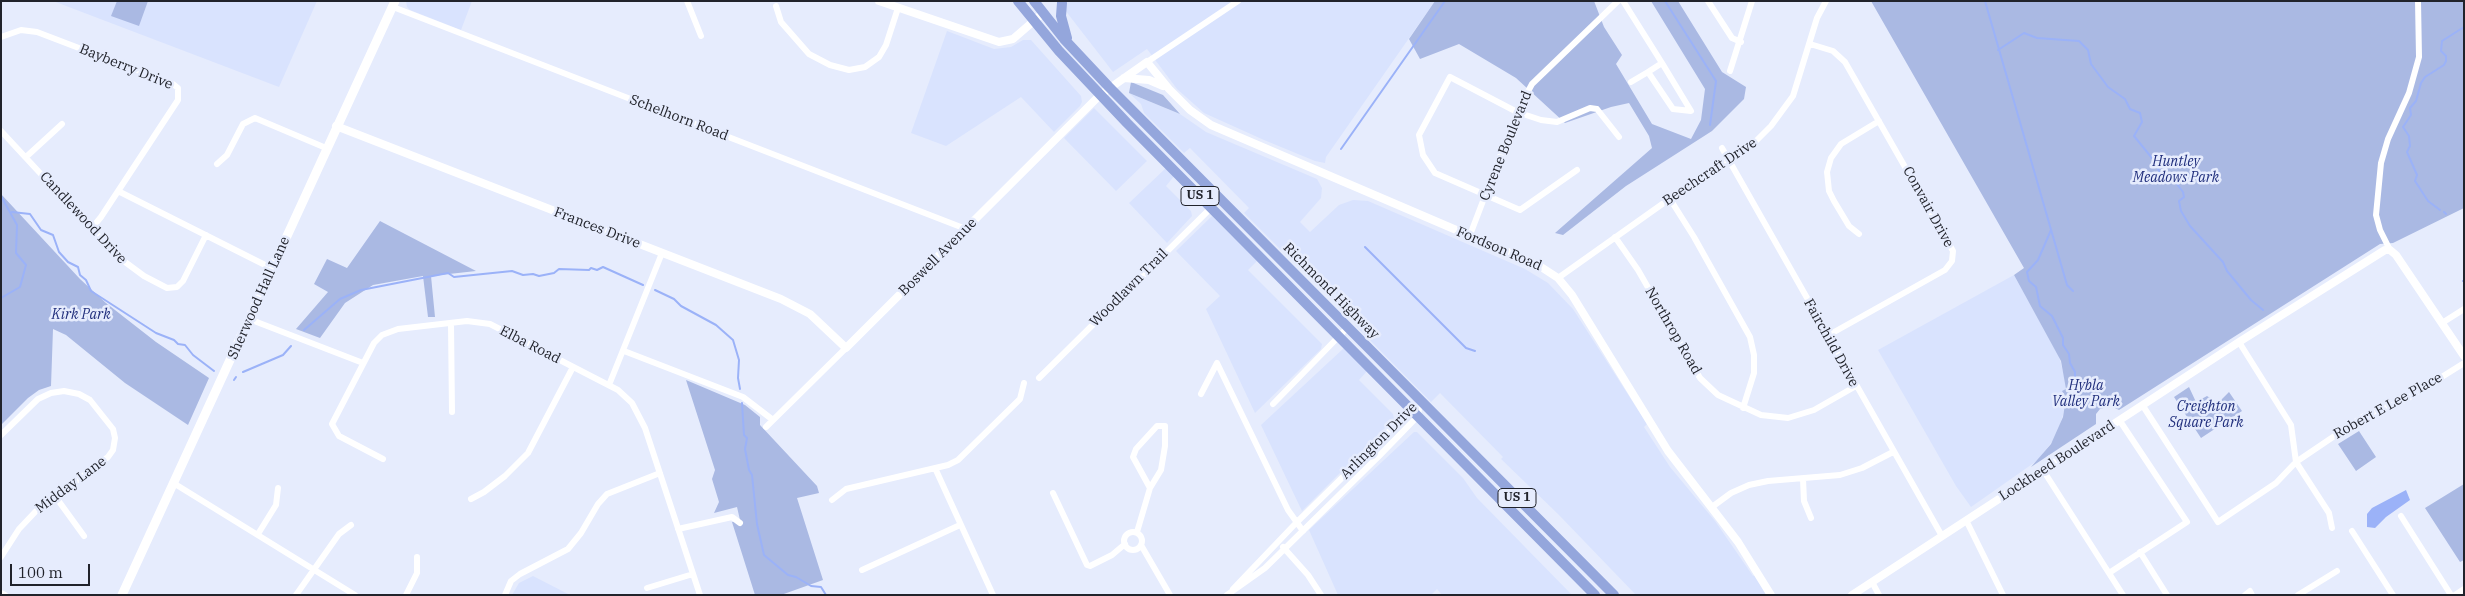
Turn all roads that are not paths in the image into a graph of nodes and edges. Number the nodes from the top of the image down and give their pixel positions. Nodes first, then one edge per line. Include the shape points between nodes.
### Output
1 (687, 1) edge
2 (879, 1) edge
3 (1018, 1) edge
4 (1034, 1) edge
5 (1238, 1) edge
6 (1618, 1) edge
7 (1623, 1) edge
8 (1708, 1) edge
9 (1752, 1) edge
10 (1826, 1) edge
11 (2418, 1) edge
12 (1062, 3) dead end
13 (394, 4) edge
14 (776, 6) dead end
15 (898, 8) junction
16 (1043, 13) junction
17 (1034, 22) junction
18 (701, 36) dead end
19 (1, 37) edge
20 (1741, 42) junction
21 (1810, 44) junction
22 (1072, 47) junction
23 (1148, 62) junction
24 (1662, 63) junction
25 (1730, 71) dead end
26 (1648, 72) junction
27 (1122, 78) junction
28 (1631, 82) dead end
29 (1109, 87) junction
30 (1168, 90) junction
31 (1100, 95) junction
32 (1517, 112) junction
33 (1879, 121) junction
34 (62, 124) dead end
35 (336, 126) junction
36 (1, 131) edge
37 (1619, 137) dead end
38 (326, 148) junction
39 (1722, 148) dead end
40 (26, 158) junction
41 (1728, 160) junction
42 (217, 164) dead end
43 (1577, 170) dead end
44 (118, 191) junction
45 (1486, 195) junction
46 (1670, 198) junction
47 (1220, 199) junction
48 (1211, 207) junction
49 (92, 228) junction
50 (966, 229) junction
51 (1858, 234) dead end
52 (206, 235) junction
53 (1470, 235) junction
54 (1615, 237) junction
55 (2390, 250) junction
56 (662, 253) junction
57 (271, 268) junction
58 (1558, 278) junction
59 (2464, 309) edge
60 (249, 319) junction
61 (451, 324) junction
62 (2442, 324) junction
63 (1348, 327) junction
64 (1828, 336) junction
65 (1339, 337) junction
66 (2239, 342) junction
67 (846, 348) junction
68 (624, 351) junction
69 (2464, 356) edge
70 (363, 363) junction
71 (2464, 363) edge
72 (573, 367) junction
73 (1039, 378) dead end
74 (1024, 383) dead end
75 (609, 385) junction
76 (1856, 386) junction
77 (1202, 394) dead end
78 (1420, 400) junction
79 (1273, 404) dead end
80 (2143, 406) junction
81 (1743, 408) junction
82 (452, 412) dead end
83 (1415, 413) junction
84 (773, 420) junction
85 (2120, 421) junction
86 (766, 427) dead end
87 (1, 435) edge
88 (1893, 452) junction
89 (384, 459) dead end
90 (2296, 462) junction
91 (935, 468) junction
92 (2043, 470) junction
93 (660, 473) junction
94 (1803, 479) junction
95 (175, 484) junction
96 (278, 488) dead end
97 (1150, 488) junction
98 (1053, 493) dead end
99 (55, 496) junction
100 (471, 499) dead end
101 (832, 500) dead end
102 (1712, 507) junction
103 (2401, 516) dead end
104 (1811, 518) dead end
105 (1966, 520) junction
106 (740, 523) dead end
107 (1296, 523) junction
108 (352, 525) dead end
109 (960, 525) junction
110 (2332, 528) dead end
111 (678, 529) junction
112 (1303, 531) junction
113 (2352, 531) dead end
114 (1137, 532) junction
115 (258, 534) junction
116 (84, 536) dead end
117 (1942, 536) junction
118 (1278, 542) junction
119 (1125, 544) junction
120 (1141, 545) junction
121 (1285, 549) junction
122 (2140, 552) junction
123 (1, 557) edge
124 (417, 557) dead end
125 (314, 569) junction
126 (862, 570) dead end
127 (2336, 571) dead end
128 (2109, 573) junction
129 (693, 574) junction
130 (1601, 581) junction
131 (1872, 582) junction
132 (647, 588) dead end
133 (2464, 589) edge
134 (1, 593) edge
135 (1591, 593) edge
136 (6, 595) edge
137 (122, 595) edge
138 (296, 595) edge
139 (355, 595) edge
140 (406, 595) edge
141 (505, 595) edge
142 (700, 595) edge
143 (993, 595) edge
144 (1170, 595) edge
145 (1321, 595) edge
146 (1614, 595) edge
147 (1771, 595) edge
148 (1852, 595) edge
149 (1879, 595) edge
150 (2003, 595) edge
151 (2123, 595) edge
152 (2168, 595) edge
153 (2245, 595) edge
154 (2252, 595) edge
155 (2298, 595) edge
156 (2393, 595) edge
157 (2451, 595) edge
158 (2455, 595) edge

1 - 18 street
2 - 15 street
3 - 17 highway, Richmond Highway / US 1
4 - 16 highway, Richmond Highway / US 1
5 - 23 street
6 - 32 street, Cyrene Boulevard via 1532,84
7 - 24 street
8 - 20 street via 1732,38
9 - 20 street
10 - 21 street, Beechcraft Drive via 1817,18
11 - 55 street via 2419,57 2409,93 2381,163 2376,215
12 - 22 highway via 1063,26
13 - 35 main road, Sherwood Hall Lane
13 - 50 street, Schelhorn Road
14 - 15 street via 781,22 809,54 830,65 850,70 865,67 879,57
15 - 17 street via 998,42 1013,40
16 - 17 street
16 - 22 highway, Richmond Highway / US 1
17 - 31 highway, Richmond Highway / US 1
19 - 44 street, Bayberry Drive via 21,30 37,32 178,88 178,100
20 - 25 street
21 - 33 street, Convair Drive via 1833,51 1842,58
21 - 41 street, Beechcraft Drive via 1793,96 1783,112 1750,147
22 - 29 highway, Richmond Highway / US 1
23 - 27 street
23 - 30 street, Fordson Road
24 - 26 street
24 - 26 street via 1691,111 1673,109
26 - 28 street
27 - 29 street
27 - 30 street via 1130,76 1149,80
29 - 31 street, Boswell Avenue
29 - 47 highway, Richmond Highway / US 1
30 - 53 street, Fordson Road via 1211,125
31 - 48 highway, Richmond Highway / US 1
31 - 50 street, Boswell Avenue
32 - 37 street via 1557,122 1590,108 1597,109
32 - 45 street, Cyrene Boulevard
32 - 45 street via 1450,77 1419,135 1423,156 1435,173
33 - 51 street via 1841,144 1831,158 1827,172 1829,191 1834,201 1849,226
33 - 64 street, Convair Drive via 1952,246 1954,256 1945,270
34 - 40 street
35 - 38 main road, Sherwood Hall Lane
35 - 56 street, Frances Drive
36 - 40 street, Candlewood Drive
38 - 42 street via 262,119 251,119 243,124 227,155
38 - 57 main road, Sherwood Hall Lane
39 - 41 street, Fairchild Drive
40 - 49 street, Candlewood Drive
41 - 46 street, Beechcraft Drive
41 - 64 street, Fairchild Drive
43 - 45 street via 1520,210
44 - 49 street, Bayberry Drive
44 - 52 street
45 - 53 street, Cyrene Boulevard
46 - 54 street, Beechcraft Drive
46 - 81 street via 1750,337 1754,373
47 - 48 street, Woodlawn Trail
47 - 63 highway, Richmond Highway / US 1
48 - 65 highway, Richmond Highway / US 1
48 - 73 street, Woodlawn Trail
49 - 52 street, Candlewood Drive via 129,267 171,289 180,285
50 - 67 street, Boswell Avenue
52 - 57 street
53 - 58 street, Fordson Road via 1538,265
54 - 58 street, Beechcraft Drive
54 - 81 street, Northrop Road via 1638,270 1700,378 1718,395
55 - 62 street
55 - 66 street, Lockheed Boulevard via 2378,254
56 - 67 street, Frances Drive via 799,307 820,322
56 - 68 street
57 - 60 main road, Sherwood Hall Lane
58 - 102 street, Fordson Road via 1572,295 1668,451
59 - 62 street
60 - 70 street
60 - 95 main road, Sherwood Hall Lane
61 - 70 street, Elba Road via 388,332 374,343
61 - 72 street, Elba Road via 473,321 490,324
61 - 82 street
62 - 69 street
63 - 65 street
63 - 78 highway, Richmond Highway / US 1
64 - 76 street, Fairchild Drive
65 - 79 street
65 - 83 highway, Richmond Highway / US 1
66 - 80 street, Lockheed Boulevard
66 - 90 street via 2291,426
67 - 84 street, Boswell Avenue
68 - 75 street
68 - 84 street via 743,397
70 - 89 street, Elba Road via 334,419 333,428 339,436
71 - 90 street, Robert E Lee Place via 2405,400 2364,416
72 - 75 street, Elba Road
72 - 100 street via 528,453 505,476
74 - 91 street via 1020,399 968,451 958,460
75 - 93 street, Elba Road via 639,412
76 - 81 street, Northrop Road via 1814,410 1794,417 1770,417
76 - 88 street, Fairchild Drive
77 - 107 street via 1217,363
78 - 83 street, Arlington Drive
78 - 130 highway, Richmond Highway / US 1
80 - 85 street, Lockheed Boulevard
80 - 90 street, Robert E Lee Place via 2218,522 2276,483
83 - 107 street, Arlington Drive
83 - 112 street, Arlington Drive
83 - 135 highway, Richmond Highway / US 1
84 - 86 street, Boswell Avenue
85 - 92 street, Lockheed Boulevard
85 - 122 street via 2187,522
87 - 99 street, Midday Lane via 34,401 51,392 72,391 95,405 113,430 113,450 105,460
88 - 94 street via 1848,473
88 - 117 street, Fairchild Drive
90 - 110 street via 2329,513
91 - 101 street via 846,489
91 - 109 street
92 - 105 street, Lockheed Boulevard
92 - 128 street
93 - 111 street, Elba Road
93 - 141 street via 608,494 573,544 520,574 511,582
94 - 102 street via 1749,485
94 - 104 street via 1804,501
95 - 115 street
95 - 137 main road, Sherwood Hall Lane
96 - 115 street via 276,505
97 - 97 street via 1161,470 1165,426 1157,426 1136,449 1133,457
97 - 114 street
98 - 119 street via 1087,565 1112,555
99 - 116 street
99 - 123 street, Midday Lane via 23,524
102 - 147 street, Fordson Road
103 - 157 street
105 - 117 street, Lockheed Boulevard
105 - 150 street
106 - 111 street via 732,517
107 - 112 street
107 - 118 street, Arlington Drive
108 - 125 street via 339,534
109 - 126 street
109 - 143 street
111 - 129 street, Elba Road
112 - 121 street, Arlington Drive
113 - 156 street
114 - 119 street via 1127,534
114 - 120 street via 1142,539
115 - 125 street
117 - 131 street, Lockheed Boulevard
118 - 121 street
118 - 121 street, Arlington Drive via 1227,595 1249,582
119 - 120 street via 1134,550
120 - 144 street
121 - 145 street
122 - 128 street
122 - 152 street
124 - 140 street via 417,573
125 - 138 street
125 - 139 street
127 - 155 street
128 - 151 street
129 - 132 street
129 - 142 street, Elba Road
130 - 135 street
130 - 146 highway, Richmond Highway / US 1
131 - 148 street, Lockheed Boulevard
131 - 149 street
133 - 158 street
134 - 136 street
153 - 154 street via 2250,591

